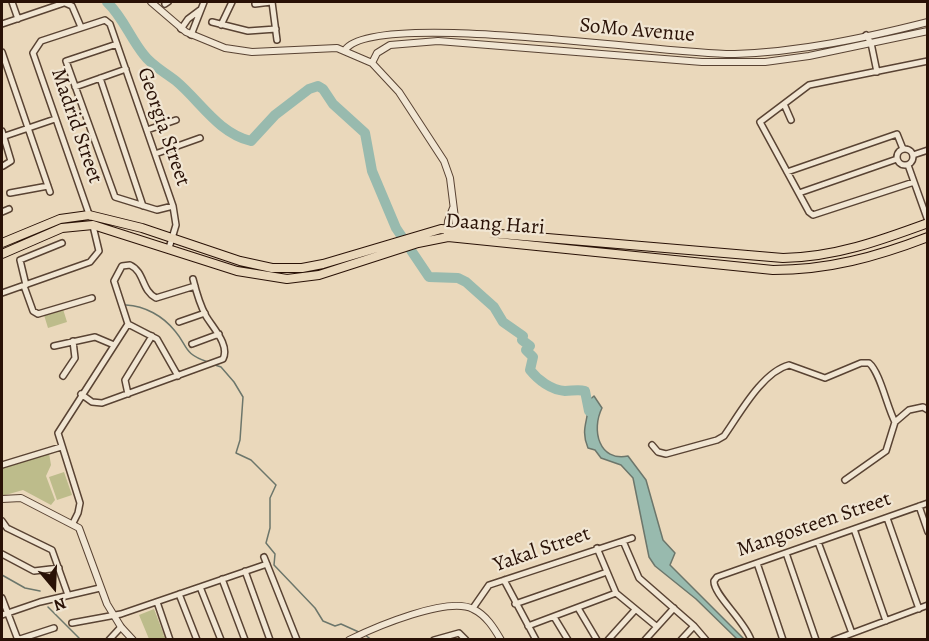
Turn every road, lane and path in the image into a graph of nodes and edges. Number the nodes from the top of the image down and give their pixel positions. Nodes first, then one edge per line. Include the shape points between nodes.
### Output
1 (12, 2) edge
2 (63, 2) edge
3 (151, 2) edge
4 (204, 2) edge
5 (232, 2) edge
6 (271, 2) edge
7 (255, 4) dead end
8 (200, 10) junction
9 (18, 19) junction
10 (212, 22) dead end
11 (927, 22) edge
12 (2, 24) edge
13 (221, 25) junction
14 (81, 27) junction
15 (182, 28) junction
16 (276, 29) junction
17 (927, 31) edge
18 (191, 35) junction
19 (866, 35) junction
20 (277, 40) dead end
21 (871, 43) junction
22 (117, 44) junction
23 (345, 50) junction
24 (2, 52) edge
25 (927, 62) edge
26 (372, 63) junction
27 (126, 69) junction
28 (877, 72) junction
29 (100, 78) junction
30 (75, 87) junction
31 (784, 104) junction
32 (55, 119) junction
33 (176, 120) dead end
34 (790, 120) dead end
35 (29, 127) junction
36 (147, 130) junction
37 (2, 135) edge
38 (200, 138) dead end
39 (903, 149) junction
40 (927, 150) edge
41 (155, 154) junction
42 (913, 155) junction
43 (897, 159) junction
44 (908, 165) junction
45 (3, 166) dead end
46 (787, 172) junction
47 (914, 182) junction
48 (10, 193) dead end
49 (799, 193) junction
50 (143, 206) junction
51 (173, 206) junction
52 (9, 209) dead end
53 (2, 212) edge
54 (89, 215) junction
55 (927, 222) edge
56 (93, 225) junction
57 (452, 233) junction
58 (927, 237) edge
59 (172, 238) junction
60 (517, 239) junction
61 (592, 242) junction
62 (2, 243) edge
63 (62, 243) dead end
64 (396, 246) junction
65 (169, 248) junction
66 (590, 251) junction
67 (2, 254) edge
68 (25, 285) junction
69 (2, 293) edge
70 (92, 298) dead end
71 (205, 313) junction
72 (179, 322) dead end
73 (128, 324) junction
74 (219, 334) junction
75 (152, 336) junction
76 (73, 341) junction
77 (192, 344) dead end
78 (114, 345) junction
79 (54, 346) dead end
80 (63, 376) dead end
81 (177, 376) junction
82 (81, 394) junction
83 (128, 394) junction
84 (927, 410) edge
85 (895, 422) junction
86 (652, 445) dead end
87 (61, 447) junction
88 (2, 465) edge
89 (845, 480) dead end
90 (2, 499) edge
91 (927, 504) edge
92 (919, 506) junction
93 (887, 518) junction
94 (2, 521) edge
95 (73, 523) junction
96 (854, 529) junction
97 (927, 532) edge
98 (632, 538) dead end
99 (623, 541) junction
100 (818, 542) junction
101 (597, 548) junction
102 (786, 553) junction
103 (2, 554) edge
104 (264, 557) dead end
105 (757, 563) junction
106 (267, 564) junction
107 (59, 568) junction
108 (245, 572) junction
109 (607, 572) junction
110 (222, 579) junction
111 (504, 580) junction
112 (200, 587) junction
113 (100, 588) junction
114 (616, 593) junction
115 (179, 594) junction
116 (68, 595) junction
117 (2, 598) edge
118 (157, 602) junction
119 (515, 604) junction
120 (927, 605) edge
121 (473, 608) junction
122 (578, 608) junction
123 (674, 608) junction
124 (919, 609) junction
125 (635, 610) junction
126 (9, 612) junction
127 (2, 615) edge
128 (113, 616) junction
129 (554, 617) junction
130 (886, 621) junction
131 (72, 623) dead end
132 (528, 626) junction
133 (656, 626) junction
134 (694, 626) junction
135 (121, 627) junction
136 (54, 628) dead end
137 (852, 633) junction
138 (18, 639) edge
139 (109, 639) edge
140 (134, 639) edge
141 (170, 639) edge
142 (196, 639) edge
143 (221, 639) edge
144 (245, 639) edge
145 (270, 639) edge
146 (297, 639) edge
147 (351, 639) edge
148 (434, 639) edge
149 (466, 639) edge
150 (501, 639) edge
151 (536, 639) edge
152 (568, 639) edge
153 (597, 639) edge
154 (608, 639) edge
155 (645, 639) edge
156 (681, 639) edge
157 (706, 639) edge
158 (752, 639) edge
159 (783, 639) edge
160 (816, 639) edge
161 (834, 639) edge

1 - 9 street
2 - 9 street
2 - 14 street via 72,6
3 - 15 street
4 - 8 street
5 - 13 street
6 - 7 street
6 - 16 street
8 - 15 street
8 - 18 street
9 - 12 street
10 - 13 street
11 - 19 street, SoMo Avenue
13 - 16 street via 248,31
14 - 22 street, Georgia Street via 105,20
14 - 32 street, Madrid Street via 41,41 34,48
15 - 18 street
16 - 20 street
17 - 21 street, SoMo Avenue
18 - 23 street via 245,51 318,47
19 - 21 street
19 - 23 street, SoMo Avenue via 790,50 734,54 409,32 360,39
21 - 26 street, SoMo Avenue via 786,59 723,63 493,44 414,42 386,46
21 - 28 street
22 - 27 street, Georgia Street
22 - 30 street via 66,61
23 - 26 street
24 - 35 street
25 - 28 street
26 - 57 street via 399,92 444,161 450,178
27 - 29 street
27 - 36 street, Georgia Street
28 - 31 street via 809,85
29 - 30 street
29 - 50 street
30 - 50 street via 114,196
31 - 34 street
31 - 46 street via 760,122
32 - 35 street
32 - 54 street, Madrid Street
33 - 36 street
35 - 37 street
35 - 48 street via 49,189
36 - 41 street, Georgia Street
37 - 45 street via 11,161
38 - 41 street
39 - 42 street
39 - 43 street
39 - 46 street via 897,134
40 - 42 street
41 - 51 street, Georgia Street
42 - 44 street
43 - 44 street
43 - 49 street
44 - 47 street
46 - 49 street
47 - 49 street via 813,215
47 - 55 street
50 - 51 street via 160,210
51 - 59 street, Georgia Street via 176,220
52 - 53 street
54 - 56 street, Madrid Street
54 - 59 main road, Daang Hari
54 - 62 main road, Daang Hari via 60,219
55 - 61 main road, Daang Hari via 859,248 800,258
56 - 65 main road, Daang Hari
56 - 67 main road, Daang Hari via 63,228
56 - 68 street, Madrid Street via 99,246 93,260
57 - 60 main road, Daang Hari
57 - 64 main road, Daang Hari
58 - 66 main road, Daang Hari via 862,261 800,270
59 - 64 main road, Daang Hari via 252,264 282,268 323,264
59 - 65 street, Georgia Street
60 - 61 main road, Daang Hari
60 - 66 main road, Daang Hari
61 - 66 main road
63 - 68 street via 20,261
64 - 65 main road, Daang Hari via 319,275 278,279 245,273
68 - 69 street, Madrid Street
68 - 70 street via 33,311 38,314
71 - 72 street
71 - 73 street via 194,282 156,298 148,293 139,270 125,265 114,281
71 - 74 street
73 - 75 street
73 - 78 street
74 - 77 street
74 - 81 street via 225,355 221,361
75 - 81 street via 160,343
75 - 83 street via 126,380
76 - 78 street via 95,337
76 - 79 street
76 - 80 street via 75,358
78 - 82 street
81 - 83 street
82 - 83 street via 99,403
82 - 87 street via 59,429
84 - 85 street via 909,410
85 - 86 street via 876,371 869,363 825,378 789,365 779,369 754,393 724,436 666,454
85 - 89 street via 886,451
87 - 88 street
87 - 95 street via 80,503
90 - 95 street via 21,498
91 - 92 street, Mangosteen Street
92 - 93 street, Mangosteen Street
92 - 97 street
93 - 96 street, Mangosteen Street
93 - 124 street
94 - 107 street via 7,528 52,550
95 - 113 street via 85,540
96 - 100 street, Mangosteen Street
96 - 130 street
98 - 99 street, Yakal Street
99 - 101 street, Yakal Street
99 - 123 street via 639,578
100 - 102 street, Mangosteen Street
100 - 137 street
101 - 109 street
101 - 111 street, Yakal Street
102 - 105 street, Mangosteen Street
102 - 160 street
103 - 107 street via 34,571
104 - 106 street
105 - 158 street, Mangosteen Street via 721,574 714,581 715,590 744,622
105 - 159 street
106 - 108 street
106 - 146 street
107 - 116 street
108 - 110 street
108 - 145 street
109 - 114 street
109 - 119 street
110 - 112 street
110 - 144 street
111 - 119 street
111 - 121 street, Yakal Street via 489,585
112 - 115 street
112 - 143 street
113 - 116 street
113 - 128 street
114 - 122 street
114 - 125 street
115 - 118 street
115 - 142 street
116 - 126 street
117 - 126 street
118 - 128 street
118 - 141 street
119 - 132 street
120 - 124 street
121 - 147 street via 455,604 438,607
121 - 150 street via 488,620
122 - 129 street
122 - 153 street
123 - 133 street
123 - 134 street
124 - 130 street
125 - 133 street
125 - 154 street
126 - 127 street
126 - 138 street
128 - 131 street
128 - 135 street
129 - 132 street
129 - 152 street
130 - 137 street
132 - 151 street
133 - 155 street
134 - 156 street
134 - 157 street
135 - 139 street
135 - 140 street
136 - 138 street
137 - 161 street
148 - 149 street via 459,633

